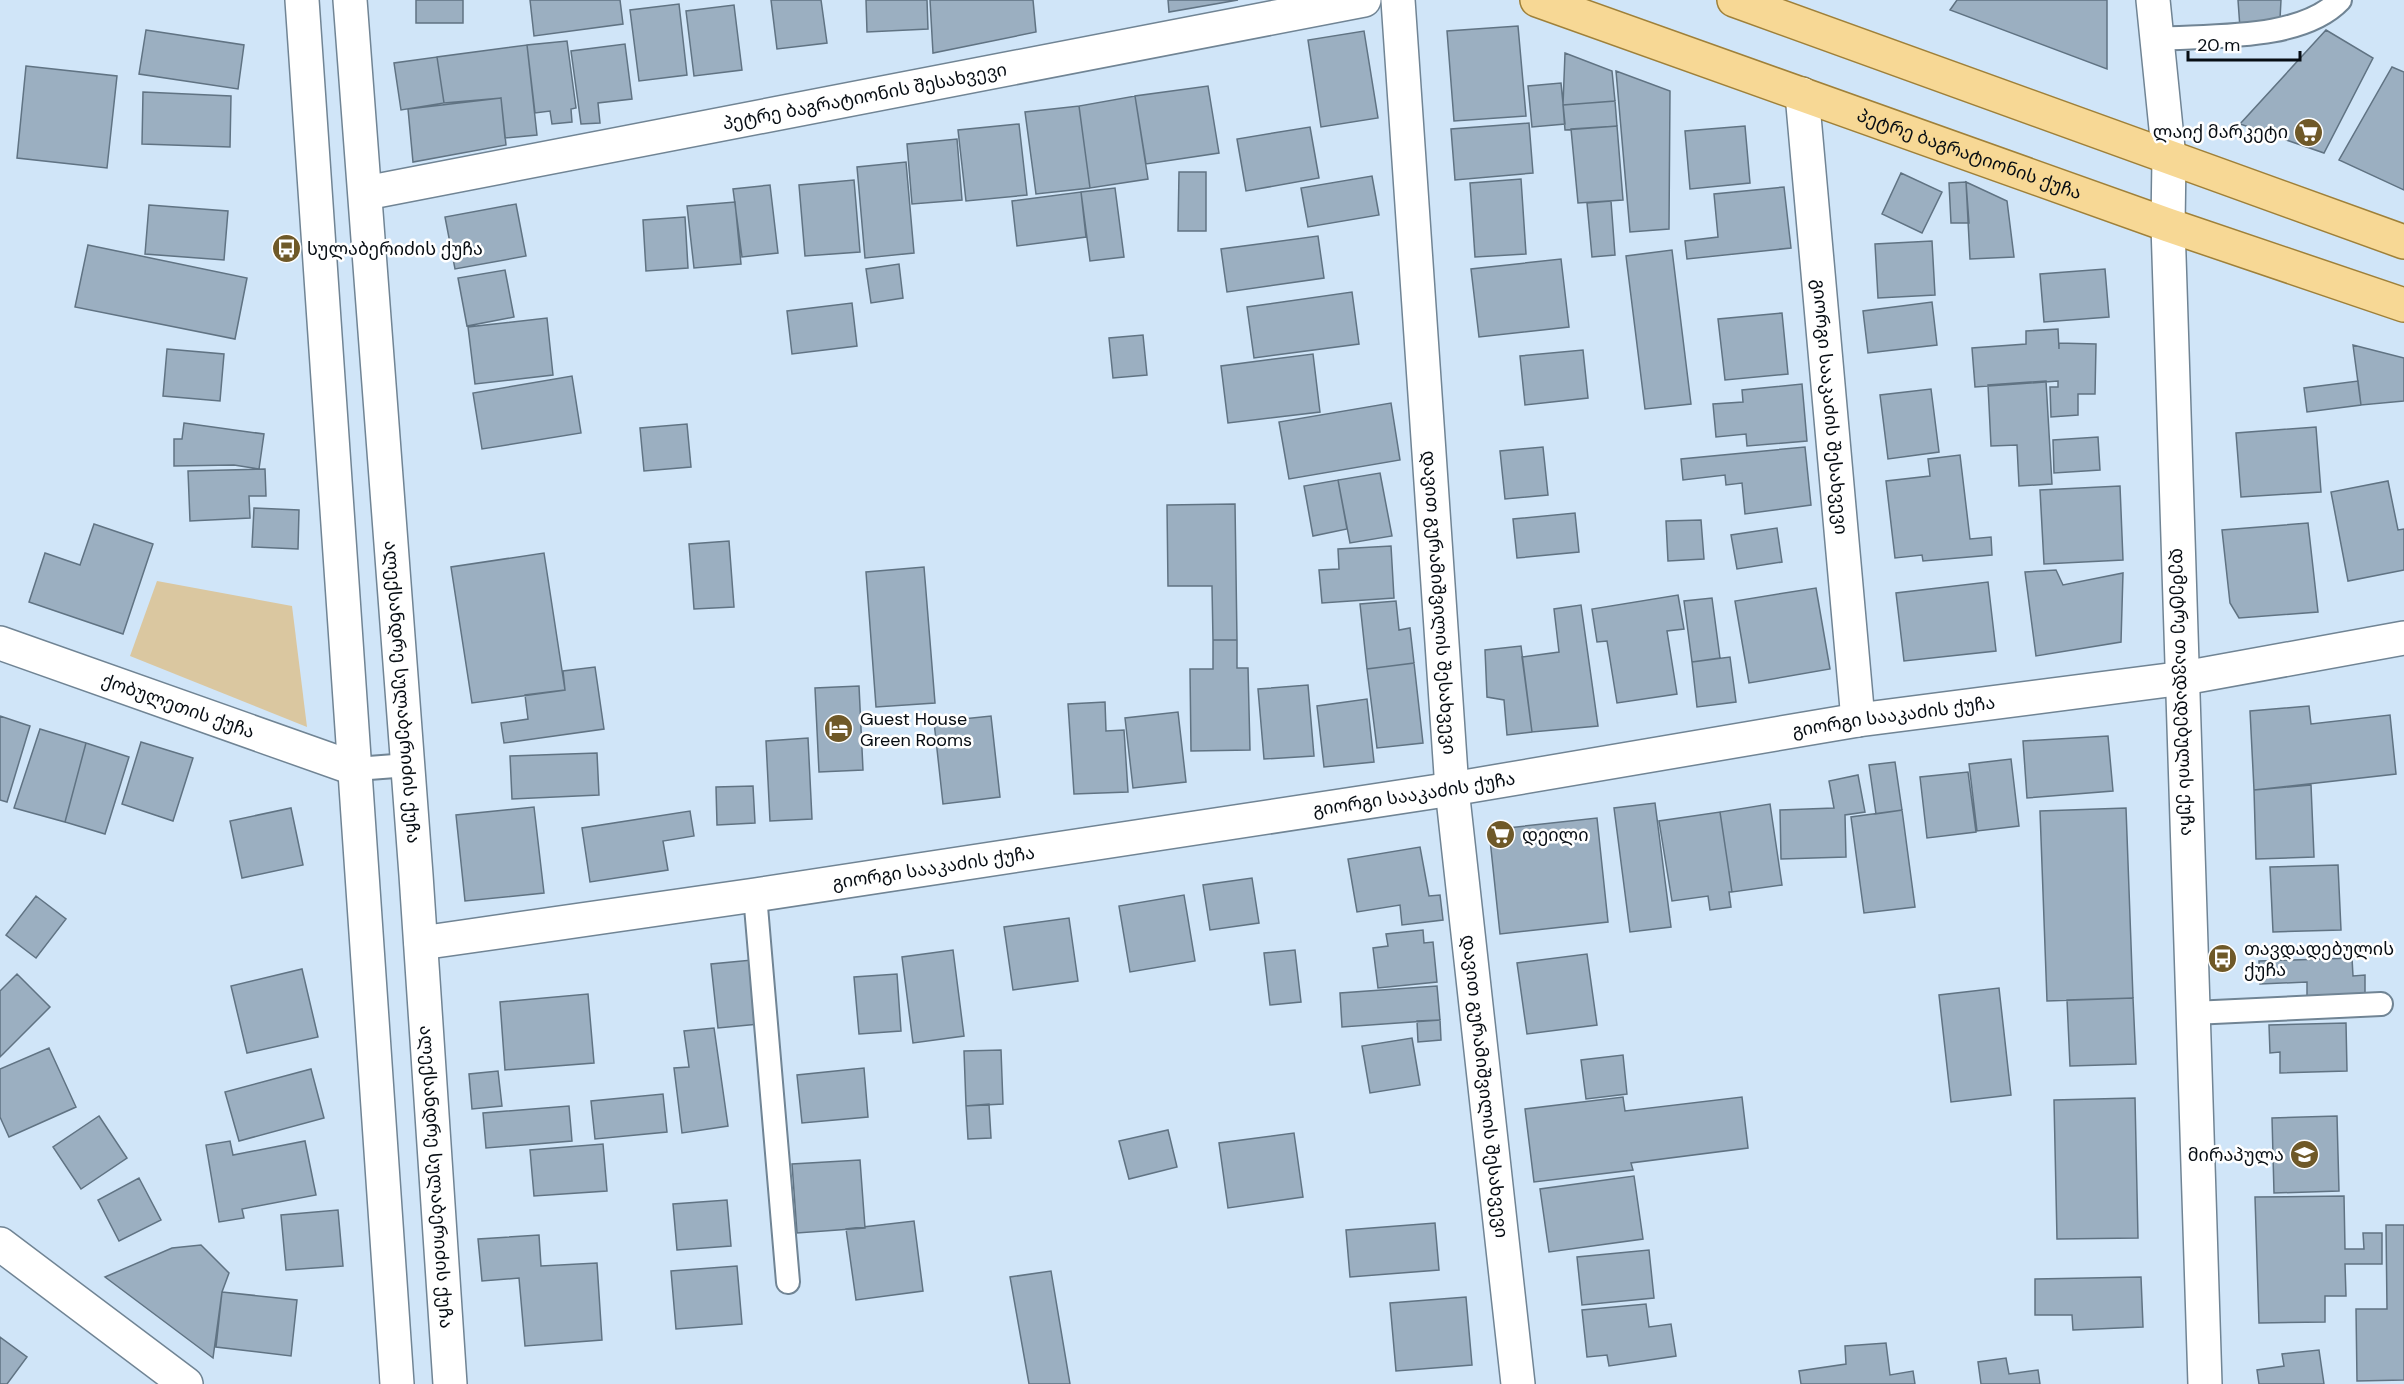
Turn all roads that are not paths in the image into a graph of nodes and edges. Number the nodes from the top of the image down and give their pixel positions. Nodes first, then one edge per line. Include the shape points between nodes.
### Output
1 (302, 0) edge
2 (350, 0) edge
3 (1364, 0) edge
4 (1398, 0) edge
5 (1537, 0) edge
6 (1734, 0) edge
7 (2154, 0) edge
8 (2340, 0) edge
9 (2157, 39) junction
10 (1802, 94) junction
11 (2169, 158) junction
12 (366, 194) junction
13 (2168, 225) junction
14 (2404, 242) edge
15 (2404, 305) edge
16 (2404, 638) edge
17 (0, 643) edge
18 (2184, 678) junction
19 (1858, 720) junction
20 (408, 765) junction
21 (356, 769) junction
22 (1452, 789) junction
23 (755, 896) junction
24 (421, 943) junction
25 (2381, 1004) dead end
26 (2193, 1013) junction
27 (0, 1244) edge
28 (788, 1282) dead end
29 (186, 1384) edge
30 (397, 1384) edge
31 (450, 1384) edge
32 (1518, 1384) edge
33 (2205, 1384) edge

1 - 21 street
2 - 12 street, ალექსანდრე სულაბერიძის ქუჩა
3 - 12 street, პეტრე ბაგრატიონის შესახვევი
4 - 22 street, დავით გურამიშვილის შესახვევი
5 - 10 main road, პეტრე ბაგრატიონის ქუჩა
6 - 11 main road
7 - 9 street, დემეტრე თავდადებულის ქუჩა
8 - 9 lane via 2309,22 2268,31
9 - 11 street, დემეტრე თავდადებულის ქუჩა
10 - 13 main road, პეტრე ბაგრატიონის ქუჩა
10 - 19 street, გიორგი სააკაძის შესახვევი
11 - 13 street, დემეტრე თავდადებულის ქუჩა
11 - 14 main road
12 - 20 street, ალექსანდრე სულაბერიძის ქუჩა
13 - 15 main road, პეტრე ბაგრატიონის ქუჩა
13 - 18 street, დემეტრე თავდადებულის ქუჩა
16 - 18 street, გიორგი სააკაძის ქუჩა
17 - 21 street, ქობულეთის ქუჩა
18 - 19 street, გიორგი სააკაძის ქუჩა
18 - 26 street, დემეტრე თავდადებულის ქუჩა
19 - 22 street, გიორგი სააკაძის ქუჩა
20 - 21 lane
20 - 24 street, ალექსანდრე სულაბერიძის ქუჩა
21 - 30 street
22 - 23 street, გიორგი სააკაძის ქუჩა
22 - 32 street, დავით გურამიშვილის შესახვევი
23 - 24 street, გიორგი სააკაძის ქუჩა
23 - 28 lane
24 - 31 street, ალექსანდრე სულაბერიძის ქუჩა
25 - 26 lane
26 - 33 street, დემეტრე თავდადებულის ქუჩა
27 - 29 street

